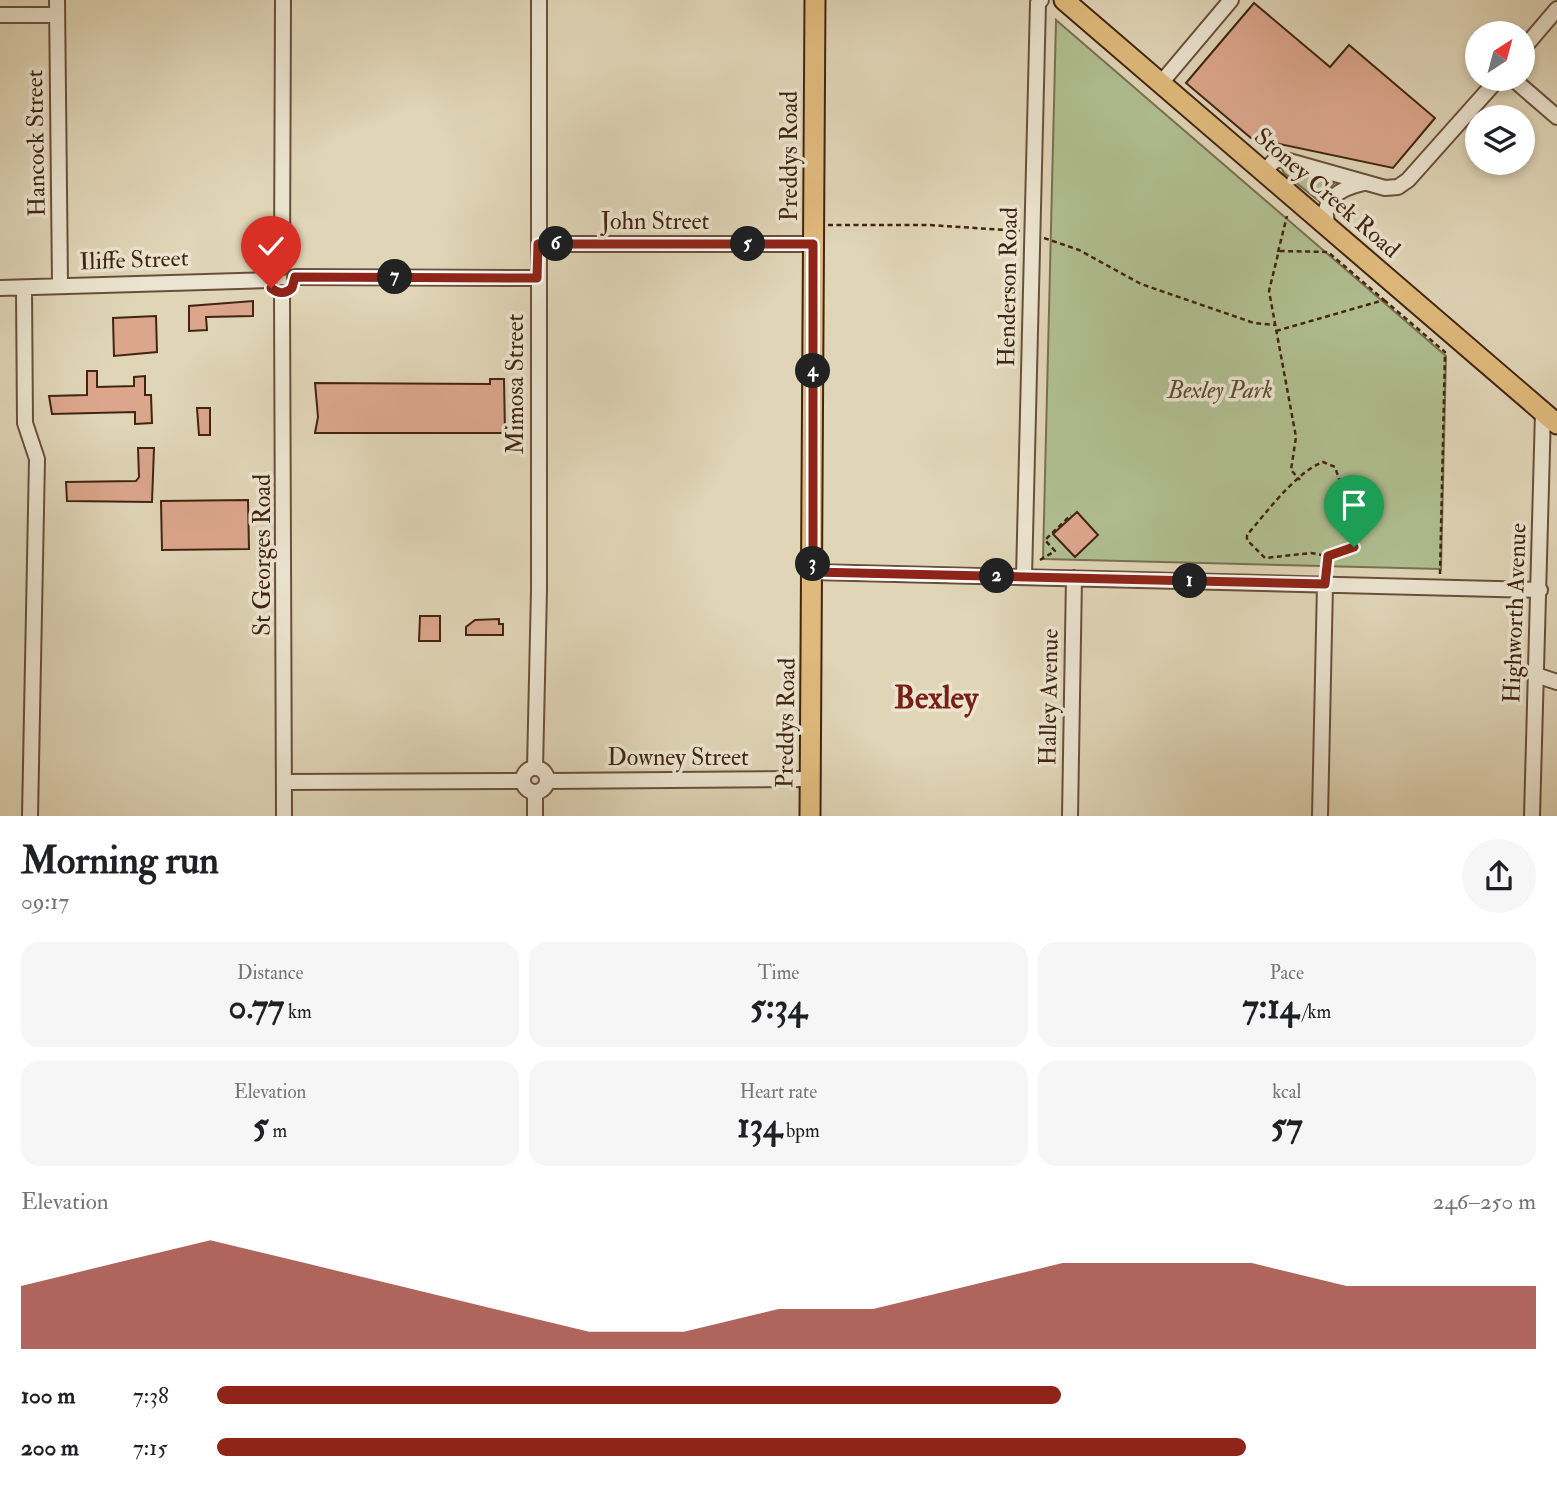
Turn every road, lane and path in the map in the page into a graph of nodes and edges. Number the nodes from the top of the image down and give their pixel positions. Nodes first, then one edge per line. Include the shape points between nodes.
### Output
1 (283, 0) edge
2 (539, 0) edge
3 (815, 0) edge
4 (1041, 0) edge
5 (1064, 0) edge
6 (1231, 0) edge
7 (57, 8) edge
8 (1557, 9) edge
9 (0, 15) edge
10 (1535, 35) edge
11 (1161, 83) junction
12 (1487, 91) edge
13 (1527, 91) edge
14 (1557, 117) edge
15 (1264, 172) junction
16 (1364, 183) junction
17 (1286, 216) dead end
18 (832, 225) dead end
19 (1329, 228) junction
20 (1014, 230) dead end
21 (1046, 238) dead end
22 (538, 244) junction
23 (813, 244) junction
24 (1278, 255) junction
25 (282, 267) junction
26 (295, 277) junction
27 (537, 278) junction
28 (269, 280) junction
29 (60, 285) junction
30 (0, 288) edge
31 (24, 288) junction
32 (282, 293) junction
33 (1384, 300) junction
34 (1275, 325) junction
35 (1276, 331) junction
36 (1550, 418) edge
37 (1300, 480) junction
38 (1071, 515) dead end
39 (1328, 556) junction
40 (1040, 560) dead end
41 (813, 572) junction
42 (1024, 577) junction
43 (1074, 578) junction
44 (1325, 584) junction
45 (1439, 587) junction
46 (1540, 590) junction
47 (1536, 675) junction
48 (1557, 682) edge
49 (535, 768) junction
50 (810, 779) junction
51 (523, 781) junction
52 (547, 781) junction
53 (284, 782) junction
54 (535, 793) junction
55 (30, 816) edge
56 (285, 816) edge
57 (535, 816) edge
58 (810, 816) edge
59 (1070, 816) edge
60 (1320, 816) edge
61 (1532, 816) edge

1 - 25 street
2 - 22 street, Mimosa Street
3 - 23 main road, Preddys Road
4 - 42 street, Henderson Road
5 - 11 main road, Stoney Creek Road
6 - 11 street
7 - 9 street
7 - 29 street, Hancock Street
8 - 10 street
11 - 15 main road, Stoney Creek Road
12 - 16 street via 1405,183 1390,188
13 - 14 street
15 - 16 street via 1282,159
15 - 19 main road, Stoney Creek Road
16 - 19 street via 1343,188 1331,197 1326,214
17 - 24 path
18 - 20 path
19 - 36 main road, Stoney Creek Road
21 - 34 path via 1079,250 1141,284 1254,323
22 - 23 street, John Street
22 - 27 street, Mimosa Street
23 - 41 main road, Preddys Road
24 - 33 path via 1281,251 1328,252
24 - 34 path via 1269,291
25 - 26 street
25 - 28 street via 274,269
26 - 27 street
26 - 32 street via 292,288
27 - 49 street, Mimosa Street
28 - 29 street, Iliffe Street
28 - 32 street via 274,290
29 - 31 street, Iliffe Street
30 - 31 street, Iliffe Street
31 - 55 street via 25,423 37,459
32 - 53 street, St Georges Road
33 - 35 path
33 - 45 path via 1445,352
34 - 35 path
35 - 37 path via 1296,437 1291,470
36 - 46 street, Highworth Avenue
37 - 39 path via 1318,464 1328,462 1335,467 1359,540 1349,551
37 - 39 path via 1247,540 1265,558 1311,553
38 - 40 path via 1045,540 1055,551
39 - 44 path
41 - 42 street
41 - 50 main road, Preddys Road
42 - 43 street
43 - 44 street
43 - 59 street, Halley Avenue
44 - 45 street
44 - 60 street
45 - 46 street
46 - 47 street, Highworth Avenue
47 - 48 street
47 - 61 street, Highworth Avenue
49 - 51 street via 526,772
49 - 52 street via 543,771
50 - 52 street, Downey Street
50 - 58 main road, Preddys Road
51 - 53 street
51 - 54 street via 526,789
52 - 54 street via 544,789
53 - 56 street, St Georges Road
54 - 57 street

